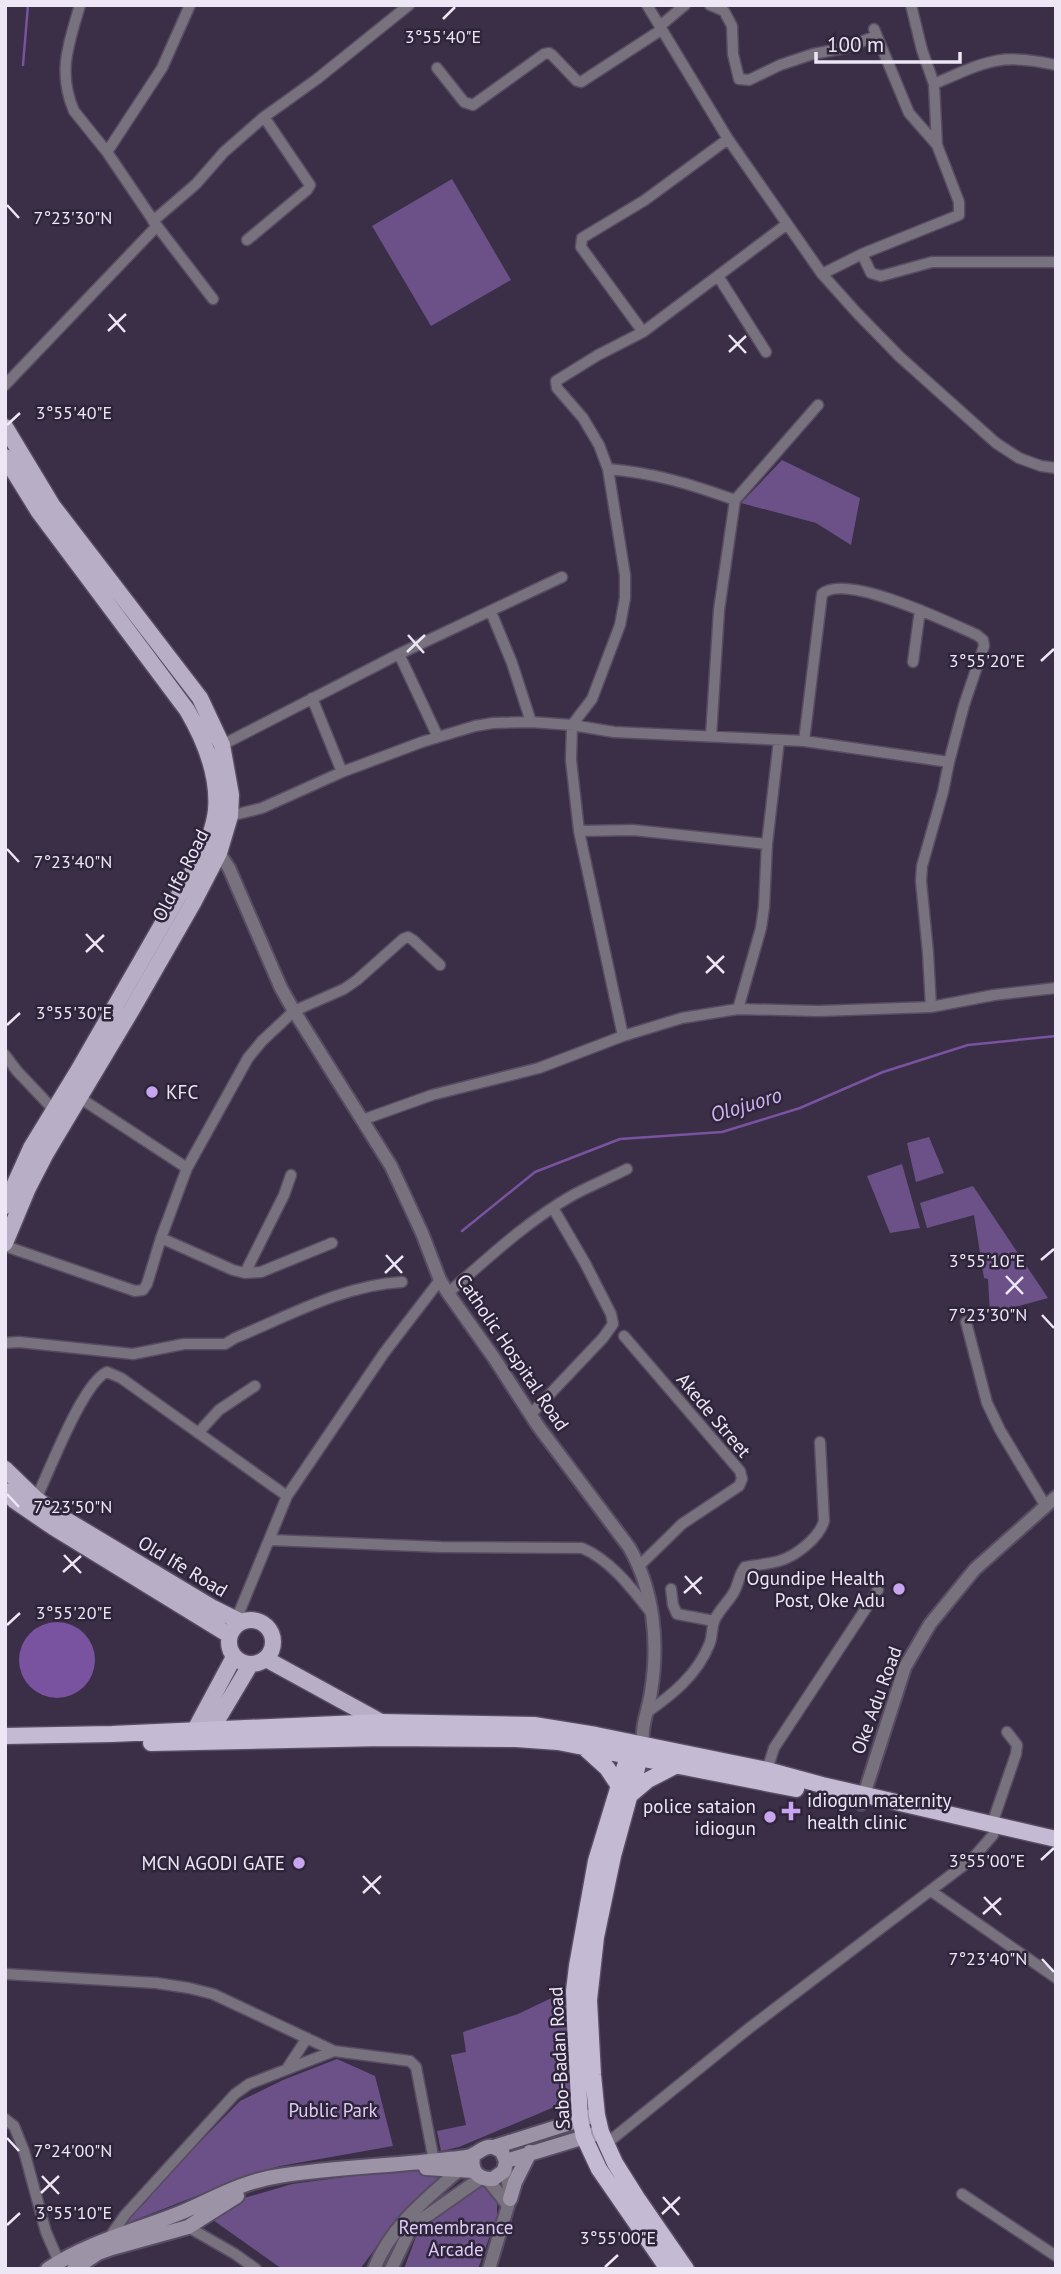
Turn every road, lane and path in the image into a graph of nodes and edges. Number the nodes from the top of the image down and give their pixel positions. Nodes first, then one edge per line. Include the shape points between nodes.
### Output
1 (80, 5) edge
2 (190, 5) edge
3 (409, 5) edge
4 (647, 5) edge
5 (685, 5) edge
6 (710, 5) edge
7 (911, 5) edge
8 (661, 28) junction
9 (1056, 65) edge
10 (437, 68) dead end
11 (934, 84) junction
12 (264, 117) junction
13 (728, 139) junction
14 (937, 145) junction
15 (107, 152) junction
16 (155, 223) junction
17 (788, 224) junction
18 (247, 240) dead end
19 (862, 254) junction
20 (1056, 262) edge
21 (822, 274) junction
22 (718, 276) junction
23 (213, 299) dead end
24 (643, 332) junction
25 (766, 352) dead end
26 (5, 385) edge
27 (818, 405) dead end
28 (5, 427) edge
29 (5, 457) edge
30 (1056, 468) edge
31 (608, 469) junction
32 (735, 500) junction
33 (562, 577) dead end
34 (920, 610) junction
35 (491, 612) junction
36 (399, 654) junction
37 (913, 662) dead end
38 (312, 698) junction
39 (531, 722) junction
40 (572, 725) junction
41 (711, 736) junction
42 (438, 737) junction
43 (779, 740) junction
44 (804, 741) junction
45 (222, 745) junction
46 (949, 762) junction
47 (342, 772) junction
48 (230, 816) junction
49 (579, 831) junction
50 (767, 844) junction
51 (219, 853) junction
52 (440, 965) dead end
53 (1056, 988) edge
54 (931, 1007) junction
55 (738, 1009) junction
56 (294, 1011) junction
57 (623, 1036) junction
58 (5, 1055) edge
59 (80, 1098) junction
60 (54, 1110) junction
61 (362, 1120) junction
62 (38, 1152) junction
63 (187, 1168) junction
64 (627, 1169) dead end
65 (291, 1175) dead end
66 (5, 1206) edge
67 (553, 1208) junction
68 (160, 1238) junction
69 (332, 1243) dead end
70 (5, 1245) edge
71 (244, 1273) junction
72 (440, 1280) junction
73 (402, 1282) dead end
74 (448, 1293) junction
75 (966, 1322) dead end
76 (624, 1336) dead end
77 (5, 1343) edge
78 (255, 1386) dead end
79 (530, 1415) junction
80 (198, 1433) junction
81 (820, 1442) dead end
82 (5, 1469) edge
83 (5, 1491) edge
84 (286, 1496) junction
85 (36, 1499) junction
86 (1051, 1501) edge
87 (270, 1540) junction
88 (640, 1565) junction
89 (671, 1590) dead end
90 (878, 1590) dead end
91 (652, 1615) junction
92 (238, 1621) junction
93 (714, 1621) junction
94 (229, 1635) junction
95 (234, 1657) junction
96 (266, 1659) junction
97 (250, 1665) junction
98 (646, 1713) junction
99 (381, 1722) junction
100 (1007, 1732) dead end
101 (5, 1736) edge
102 (200, 1736) junction
103 (582, 1745) junction
104 (5, 1746) edge
105 (637, 1747) junction
106 (677, 1765) junction
107 (767, 1770) junction
108 (622, 1798) junction
109 (862, 1799) junction
110 (993, 1830) junction
111 (1056, 1839) edge
112 (1056, 1850) edge
113 (931, 1891) junction
114 (5, 1974) edge
115 (1056, 1978) edge
116 (307, 2038) junction
117 (334, 2051) junction
118 (287, 2068) junction
119 (597, 2115) junction
120 (5, 2119) edge
121 (580, 2119) junction
122 (584, 2137) junction
123 (604, 2138) junction
124 (494, 2147) junction
125 (530, 2152) junction
126 (474, 2154) junction
127 (434, 2161) junction
128 (506, 2164) junction
129 (458, 2171) junction
130 (481, 2176) junction
131 (961, 2194) dead end
132 (509, 2202) junction
133 (188, 2227) junction
134 (109, 2238) junction
135 (1056, 2256) edge
136 (53, 2265) edge
137 (74, 2269) edge
138 (256, 2269) edge
139 (374, 2269) edge
140 (391, 2269) edge
141 (489, 2269) edge
142 (668, 2269) edge
143 (686, 2269) edge

1 - 15 street via 65,55 70,103
2 - 15 street via 162,68
3 - 12 street
4 - 8 street
5 - 8 street
6 - 14 street via 724,11 732,26 739,79 845,48 875,33 909,113
7 - 11 street
8 - 10 street via 581,82 552,55 544,54 473,105 464,102
8 - 13 street
9 - 11 street via 1026,58 986,62
11 - 14 street
12 - 16 street
12 - 18 street via 310,185
13 - 17 street
13 - 24 street via 645,200 582,238 581,247
14 - 19 street via 959,202 959,215
15 - 16 street
16 - 23 street
16 - 26 street
17 - 21 street
17 - 22 street
19 - 20 street via 871,273 881,276 932,262
19 - 21 street
21 - 30 street via 900,357 987,436 1019,458
22 - 24 street
22 - 25 street
24 - 31 street via 556,381 593,432
27 - 32 street
28 - 45 main road, Old Ife Road via 52,505 200,698
29 - 60 main road, Old Ife Road via 39,512 187,710 209,756 217,795 206,848
31 - 32 street via 666,477
31 - 40 street via 625,598 620,625 592,698
32 - 41 street via 719,610
33 - 35 street
34 - 37 street
34 - 44 street via 867,591 838,587 822,594
34 - 46 street via 983,640
35 - 36 street
35 - 39 street
36 - 38 street
36 - 42 street
38 - 45 street
38 - 47 street
39 - 40 street
39 - 42 street via 475,726
40 - 41 street via 614,732
40 - 49 street
41 - 43 street
42 - 47 street
43 - 44 street
43 - 50 street
44 - 46 street
45 - 48 main road, Old Ife Road via 229,773
46 - 54 street via 920,881
47 - 48 street via 262,808
48 - 51 main road, Old Ife Road
49 - 50 street via 632,830
49 - 57 street
50 - 55 street via 761,928
51 - 56 street, Catholic Hospital Road
51 - 59 main road, Old Ife Road
52 - 56 street via 408,937 344,989
53 - 54 street
54 - 55 street
55 - 57 street via 682,1018
56 - 61 street, Catholic Hospital Road
56 - 63 street via 248,1058
57 - 61 street via 539,1068 432,1095
58 - 60 street
59 - 62 main road, Old Ife Road
59 - 63 street
60 - 62 main road, Old Ife Road
61 - 72 street, Catholic Hospital Road via 405,1193
62 - 66 main road, Old Ife Road
62 - 70 main road, Old Ife Road
63 - 68 street
64 - 67 street
65 - 71 street
67 - 74 street
67 - 79 street via 613,1324
68 - 70 street via 147,1284 135,1291
68 - 71 street
69 - 71 street via 261,1272
72 - 74 street, Catholic Hospital Road
72 - 84 street
73 - 77 street via 342,1294 225,1344 184,1344 133,1354
74 - 79 street, Catholic Hospital Road
75 - 86 street via 987,1402 1000,1430
76 - 88 street, Akede Street via 740,1471 742,1479 731,1493 682,1524
78 - 80 street via 219,1410
79 - 88 street, Catholic Hospital Road
80 - 84 street
80 - 85 street via 107,1372 99,1376 79,1407
81 - 93 street via 821,1530 782,1560 745,1567 736,1590
82 - 85 main road, Old Ife Road
83 - 94 main road, Old Ife Road via 54,1527
84 - 87 street
85 - 92 main road, Old Ife Road
86 - 109 street, Oke Adu Road via 975,1569 916,1646 897,1686
87 - 91 street via 582,1548 619,1575
87 - 92 street
88 - 91 street, Catholic Hospital Road
89 - 93 street via 677,1614
90 - 107 street via 774,1748
91 - 98 street, Catholic Hospital Road via 655,1665
92 - 94 main road, Old Ife Road
92 - 96 main road, Old Ife Road via 258,1621 271,1632 274,1643
93 - 98 street via 711,1642 688,1679
94 - 95 main road
95 - 97 main road
95 - 102 main road
96 - 97 main road
96 - 99 main road
97 - 102 main road
98 - 105 street, Catholic Hospital Road
99 - 102 highway
99 - 105 highway via 534,1725
100 - 110 street via 1017,1745 1016,1754
101 - 102 highway
102 - 103 highway via 516,1739
102 - 104 highway
103 - 105 highway
103 - 108 highway via 600,1760
105 - 106 highway
105 - 107 highway
105 - 108 highway, Sabo-Badan Road
106 - 108 highway
106 - 109 highway
107 - 109 highway
108 - 119 highway, Sabo-Badan Road via 590,1976
108 - 121 highway, Sabo-Badan Road via 596,1861 575,1979
109 - 110 highway
110 - 111 highway
110 - 112 highway
110 - 113 street via 972,1858
113 - 115 street
113 - 123 street
114 - 116 street via 189,1988 213,1994
116 - 117 street
116 - 118 street
117 - 118 street
117 - 127 street via 410,2061 416,2067
118 - 134 street via 248,2084 229,2099
119 - 121 main road
119 - 123 highway, Sabo-Badan Road
120 - 136 street via 14,2126 24,2151
121 - 122 highway, Sabo-Badan Road
121 - 124 main road
122 - 123 main road
122 - 125 main road
122 - 142 highway, Sabo-Badan Road via 599,2169
123 - 143 highway, Sabo-Badan Road via 637,2199
124 - 126 main road
124 - 128 main road via 502,2152
125 - 128 main road
125 - 132 main road
126 - 127 main road
126 - 130 main road via 472,2160
127 - 134 main road via 261,2179
128 - 130 main road via 501,2175
128 - 132 street
129 - 130 main road
129 - 133 main road via 415,2168 277,2184 242,2194
129 - 139 street via 395,2230
130 - 132 street
130 - 140 street via 421,2220 408,2234
131 - 135 street
132 - 141 street
133 - 137 main road via 111,2248
133 - 138 street
134 - 136 main road

